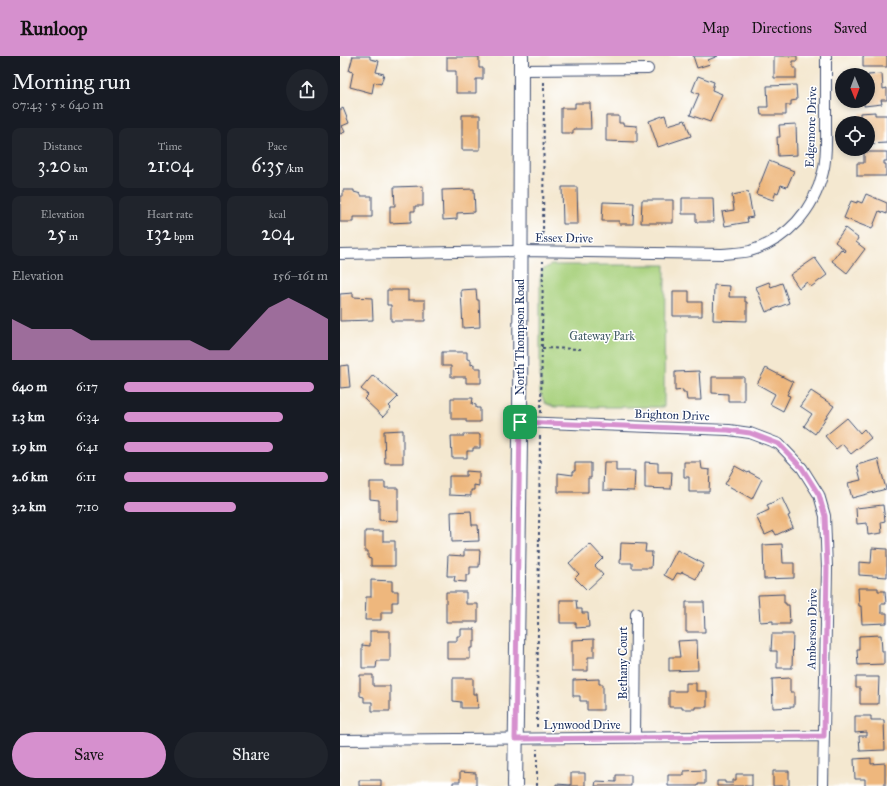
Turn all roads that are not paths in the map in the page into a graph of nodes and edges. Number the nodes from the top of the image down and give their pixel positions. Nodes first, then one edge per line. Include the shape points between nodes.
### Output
1 (521, 56) edge
2 (826, 56) edge
3 (648, 69) dead end
4 (521, 70) junction
5 (783, 234) joint
6 (520, 251) junction
7 (340, 254) edge
8 (520, 422) junction
9 (807, 476) joint
10 (636, 613) dead end
11 (824, 736) junction
12 (636, 738) junction
13 (515, 739) junction
14 (340, 740) edge
15 (515, 786) edge
16 (823, 786) edge

1 - 4 street, North Thompson Road
2 - 5 street, Edgemore Drive via 824,171 810,206 792,228
3 - 4 street
4 - 6 street, North Thompson Road
5 - 6 street, Essex Drive via 772,242 749,251 722,254
6 - 7 street, Essex Drive
6 - 8 street, North Thompson Road
8 - 9 street, Brighton Drive via 750,433 779,444
8 - 13 street, North Thompson Road
9 - 11 street, Amberson Drive via 819,495 825,516 827,568
10 - 12 street, Bethany Court
11 - 12 street, Lynwood Drive
11 - 16 street, Amberson Drive
12 - 13 street, Lynwood Drive
13 - 14 street, Lynwood Drive
13 - 15 street, North Thompson Road

